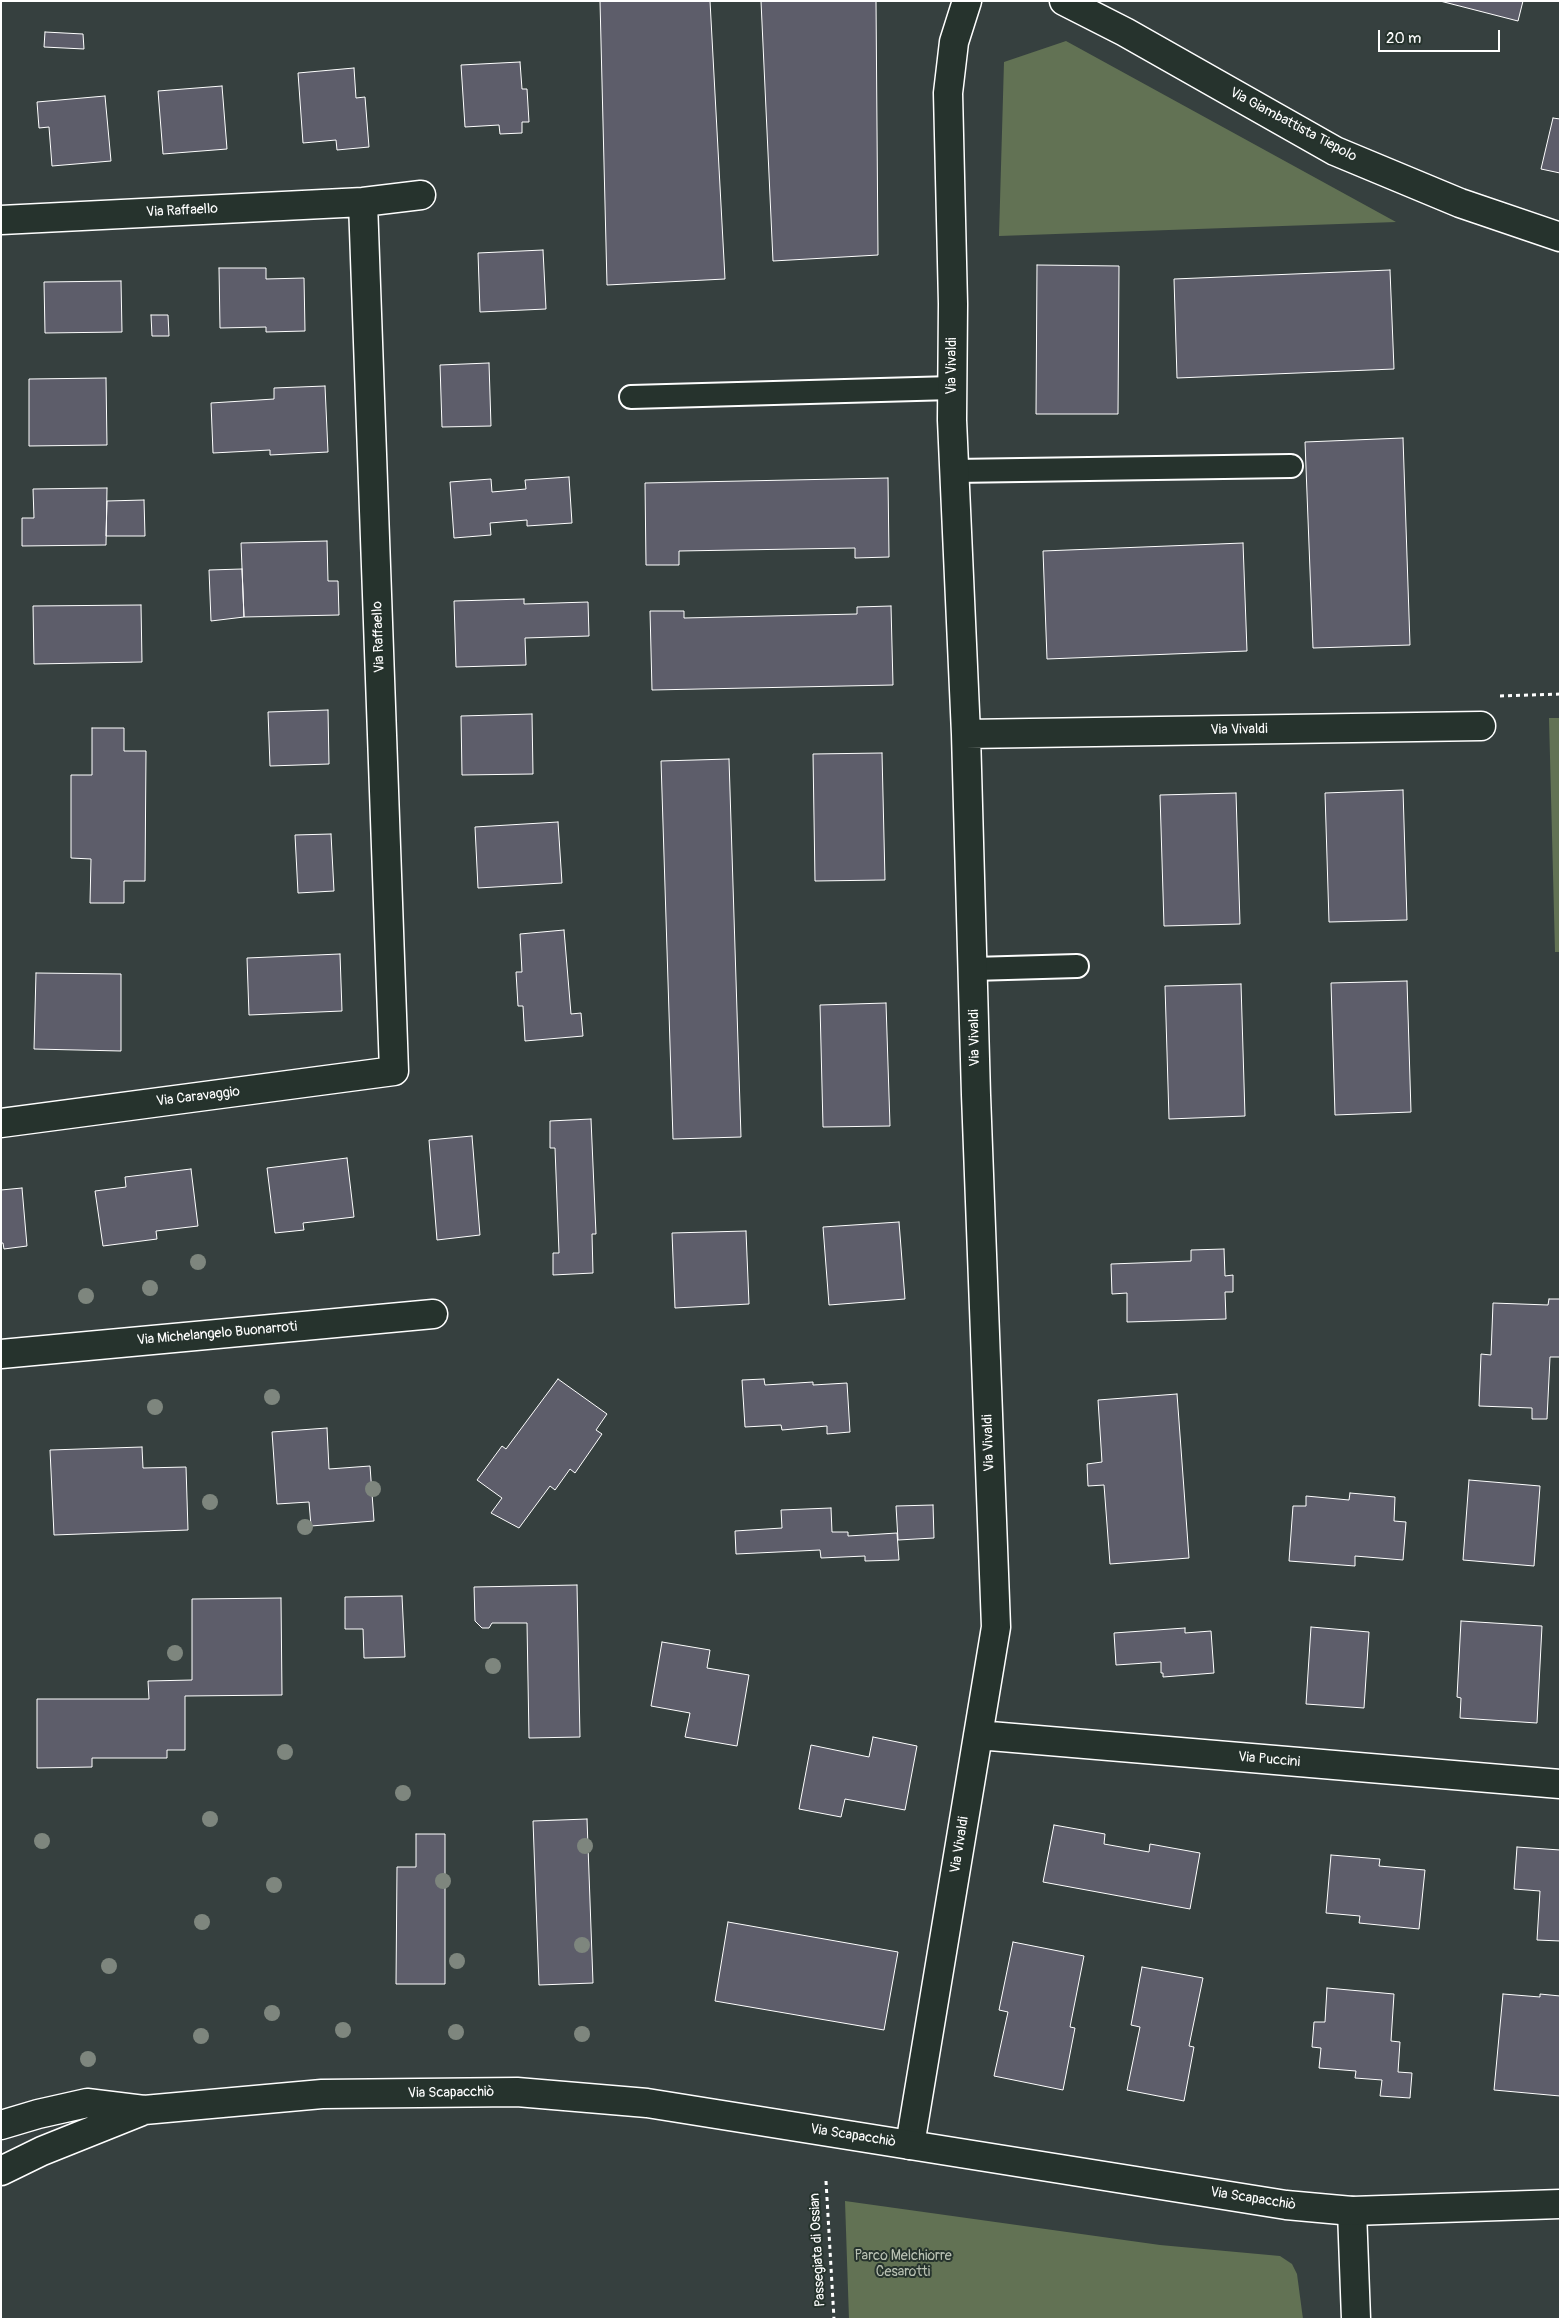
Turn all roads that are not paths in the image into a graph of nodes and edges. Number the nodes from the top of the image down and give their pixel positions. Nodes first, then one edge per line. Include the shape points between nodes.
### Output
1 (967, 1) edge
2 (1064, 1) edge
3 (421, 195) dead end
4 (363, 202) junction
5 (1, 220) edge
6 (1560, 237) edge
7 (952, 388) junction
8 (631, 396) dead end
9 (1291, 466) dead end
10 (954, 471) junction
11 (1482, 726) dead end
12 (966, 734) junction
13 (1077, 966) dead end
14 (973, 969) junction
15 (394, 1071) joint
16 (1, 1122) edge
17 (433, 1314) dead end
18 (1, 1354) edge
19 (978, 1735) junction
20 (1560, 1784) edge
21 (144, 2110) junction
22 (1, 2125) edge
23 (910, 2145) junction
24 (1, 2171) edge
25 (1560, 2204) edge
26 (1352, 2211) junction
27 (1356, 2319) edge

1 - 7 street, Via Vivaldi via 954,42 948,94
2 - 6 street, Via Giambattista Tiepolo via 1335,151 1460,204
3 - 4 street, Via Raffaello
4 - 5 street, Via Raffaello
4 - 15 street, Via Raffaello
7 - 8 lane
7 - 10 street, Via Vivaldi
9 - 10 lane
10 - 12 street, Via Vivaldi
11 - 12 street, Via Vivaldi
12 - 14 street, Via Vivaldi
13 - 14 lane
14 - 19 street, Via Vivaldi via 996,1627
15 - 16 street, Via Caravaggio
17 - 18 street, Via Michelangelo Buonarroti
19 - 20 street, Via Puccini
19 - 23 street, Via Vivaldi
21 - 22 street, Via Scapacchiò via 87,2103
21 - 23 street, Via Scapacchiò via 322,2094 517,2092 647,2103
21 - 24 street, Via Scapacchiò
23 - 26 street, Via Scapacchiò via 1286,2205
25 - 26 street, Via Scapacchiò
26 - 27 street

